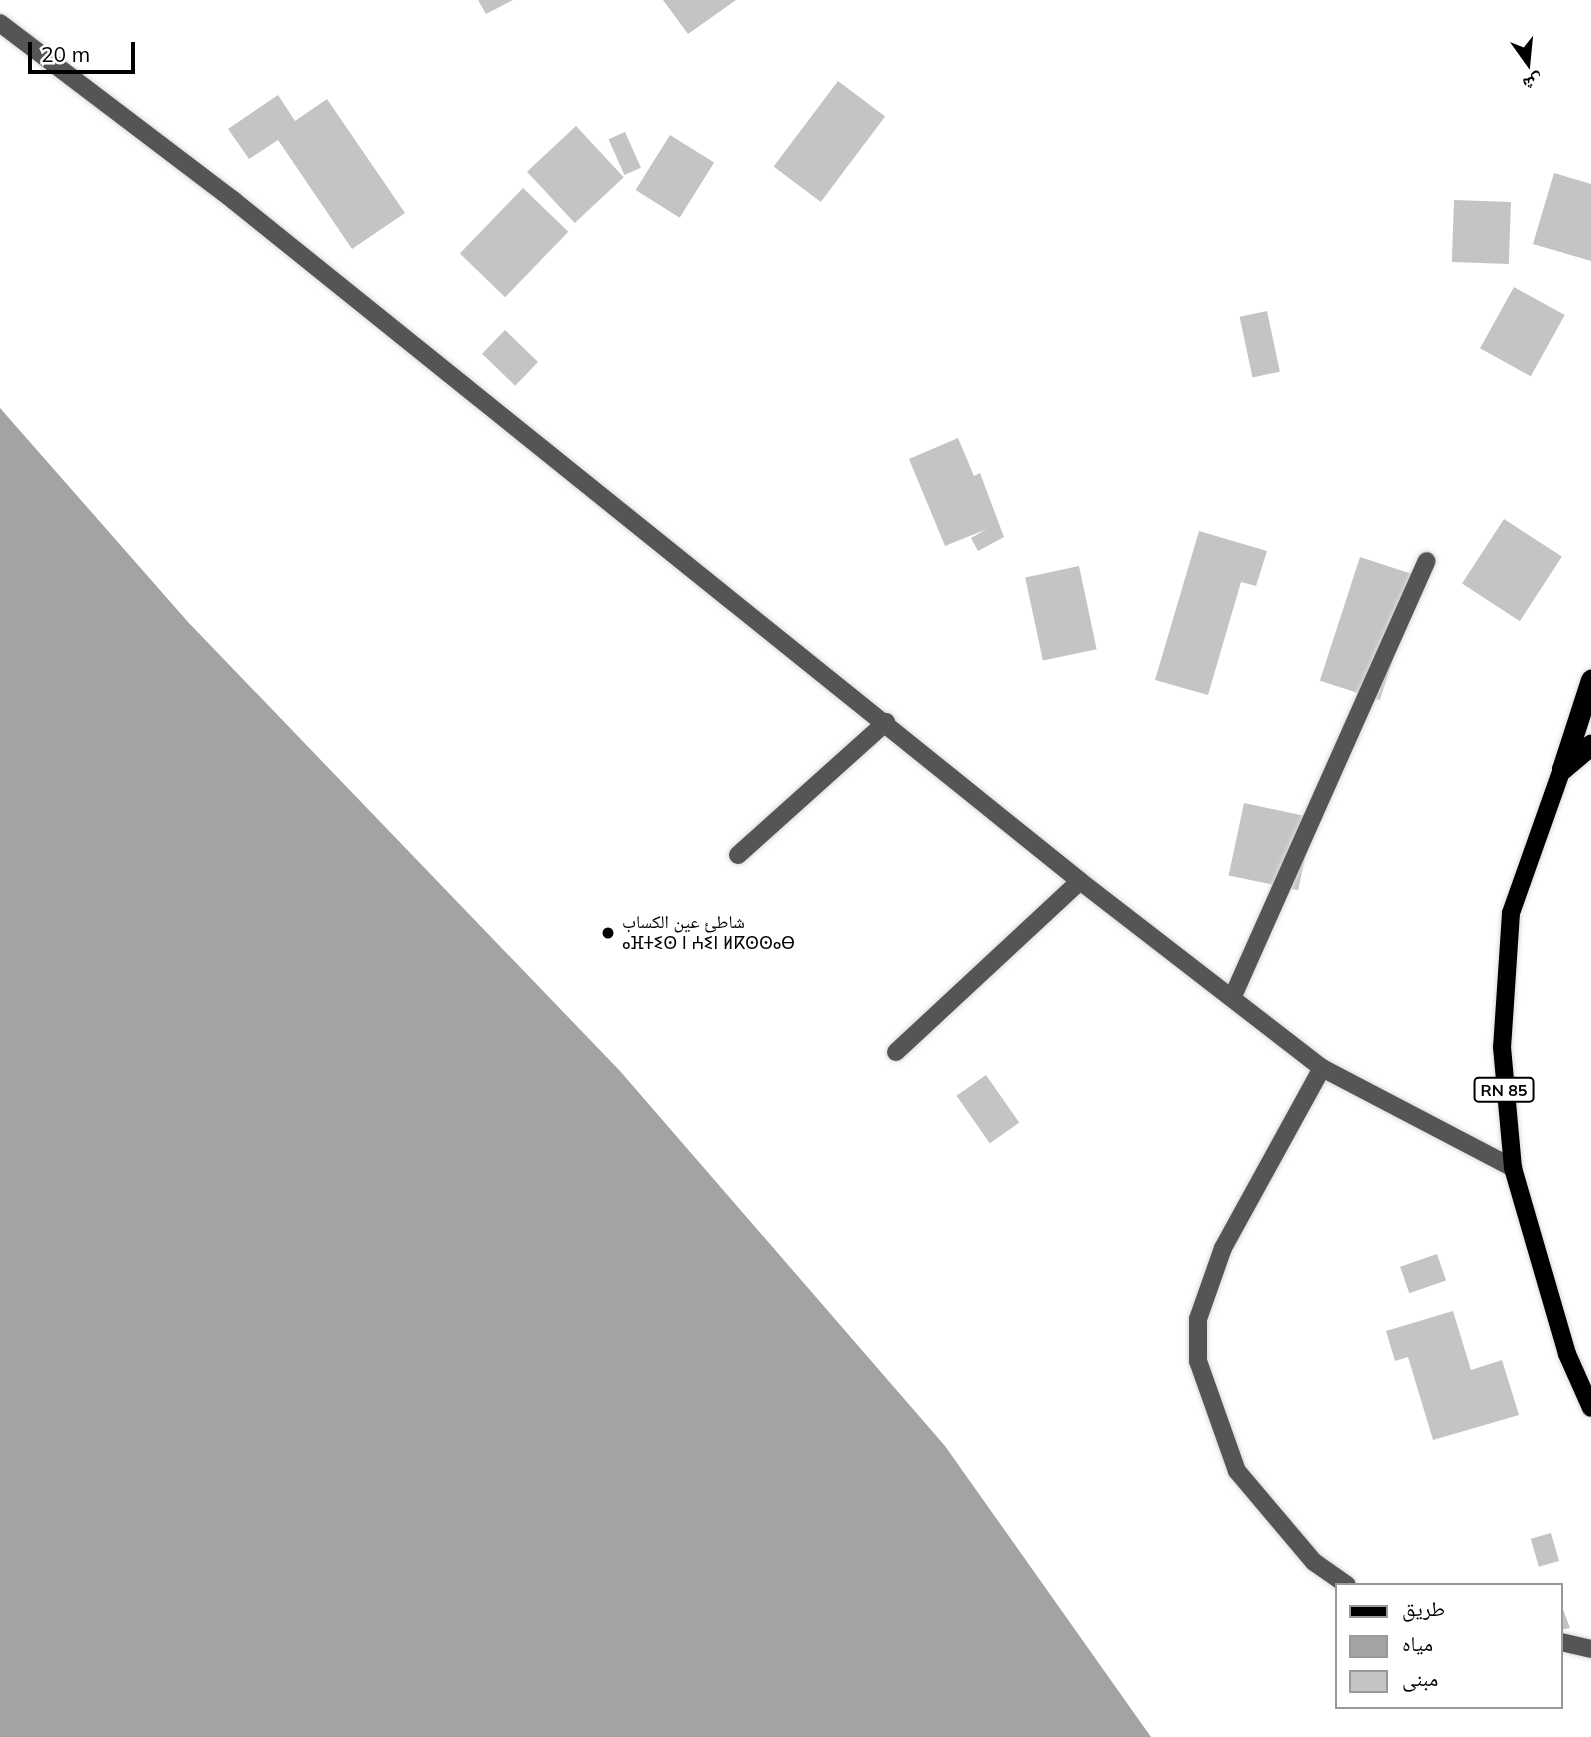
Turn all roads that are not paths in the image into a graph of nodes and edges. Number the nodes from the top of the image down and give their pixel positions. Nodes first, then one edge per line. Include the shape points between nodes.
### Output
1 (0, 23) edge
2 (1427, 561) dead end
3 (1591, 680) edge
4 (886, 722) junction
5 (1591, 745) edge
6 (1562, 769) junction
7 (738, 855) dead end
8 (1080, 881) junction
9 (1233, 996) junction
10 (896, 1052) dead end
11 (1322, 1068) junction
12 (1513, 1168) junction
13 (1591, 1408) edge
14 (1344, 1583) edge
15 (1563, 1643) edge
16 (1591, 1649) edge

1 - 4 street via 233,200
2 - 9 street
3 - 6 highway, RN 85
4 - 7 street
4 - 8 street
5 - 6 highway
6 - 12 main road, RN 85 via 1511,913 1503,975 1502,1047
8 - 9 street
8 - 10 street
9 - 11 street
11 - 12 street
11 - 14 street via 1223,1248 1198,1319 1198,1361 1237,1471 1314,1562
12 - 13 main road, RN 85 via 1567,1354
15 - 16 street

